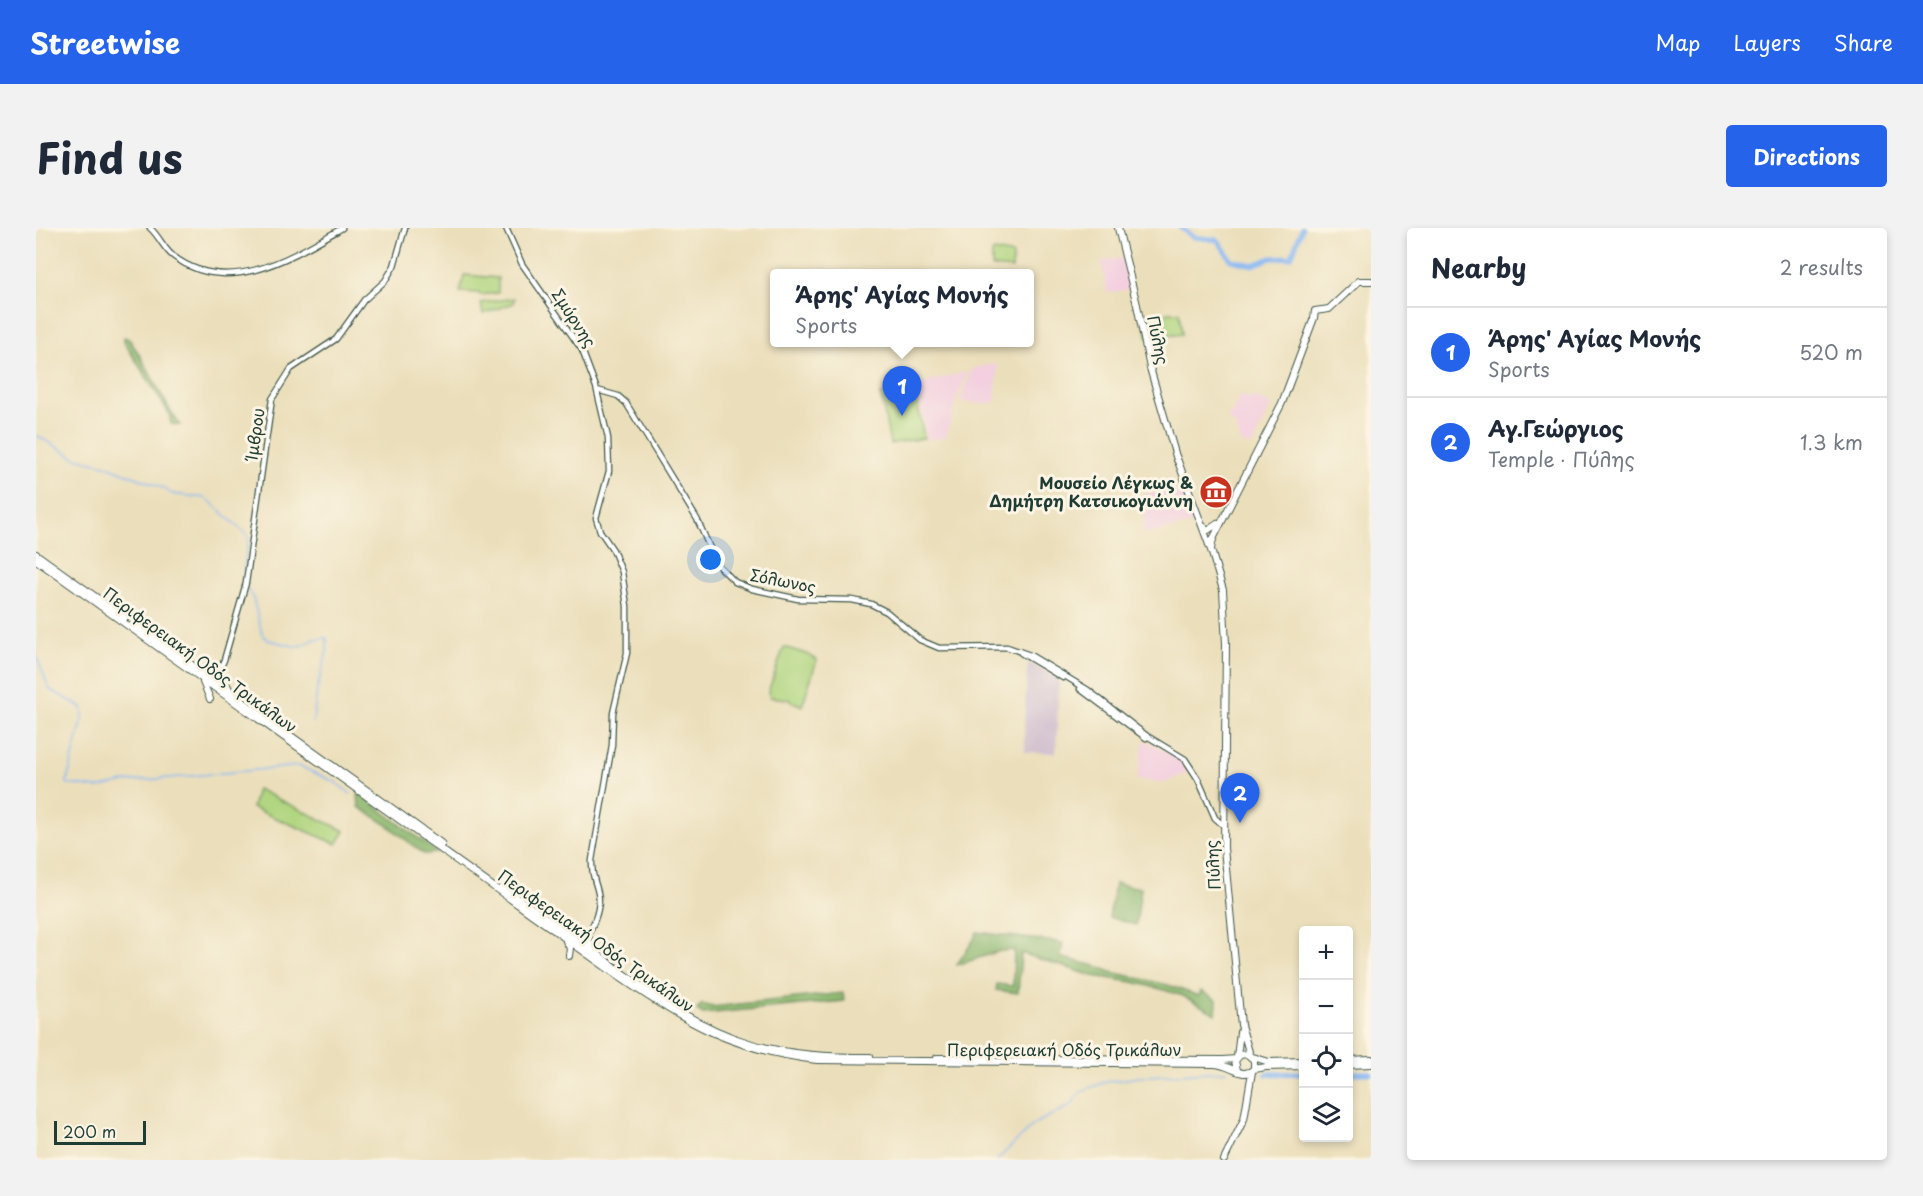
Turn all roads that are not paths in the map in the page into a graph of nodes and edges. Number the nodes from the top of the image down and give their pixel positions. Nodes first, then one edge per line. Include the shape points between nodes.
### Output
1 (150, 228) edge
2 (342, 228) edge
3 (405, 228) edge
4 (506, 228) edge
5 (1118, 228) edge
6 (1371, 281) edge
7 (597, 390) junction
8 (1176, 456) junction
9 (1202, 525) junction
10 (1217, 527) junction
11 (1204, 536) junction
12 (1211, 550) junction
13 (36, 554) edge
14 (36, 560) edge
15 (1223, 594) junction
16 (224, 660) junction
17 (222, 676) junction
18 (201, 678) junction
19 (216, 686) junction
20 (232, 694) junction
21 (210, 699) dead end
22 (1224, 826) junction
23 (589, 932) junction
24 (560, 934) junction
25 (579, 945) junction
26 (598, 954) junction
27 (569, 956) dead end
28 (1242, 1026) junction
29 (1251, 1056) junction
30 (1237, 1058) junction
31 (1371, 1059) edge
32 (1353, 1060) edge
33 (1299, 1061) edge
34 (1371, 1064) edge
35 (1353, 1065) edge
36 (1299, 1066) edge
37 (1253, 1071) junction
38 (1239, 1072) junction
39 (1246, 1102) junction
40 (1224, 1160) edge

1 - 2 street via 174,257 223,276 268,267
3 - 16 street, Ίμβρου via 394,266 382,284 364,300 336,339 291,369 272,399 246,584
4 - 7 street, Σμύρνης via 522,264 580,344
5 - 8 main road, Πύλης via 1150,368
6 - 10 main road via 1359,281 1329,309 1315,311 1277,406
7 - 22 street, Σόλωνος via 618,396 628,406 697,519 715,561 738,584 798,599 871,604 887,612 920,640 939,648 1007,647 1019,652 1077,686 1136,732 1182,757 1192,767 1215,818
7 - 23 street, Σμύρνης via 610,450 596,520 622,572 627,653 613,713 612,745 594,842 592,874 599,900
8 - 9 main road, Πύλης
8 - 11 main road, Πύλης
9 - 10 main road via 1208,530
9 - 11 main road, Πύλης
10 - 11 main road
10 - 12 main road
11 - 12 main road, Πύλης
11 - 15 main road, Πύλης
12 - 15 main road, Πύλης
13 - 19 main road, Περιφερειακή Οδός Τρικάλων
14 - 18 main road, Περιφερειακή Οδός Τρικάλων
15 - 22 main road, Πύλης
16 - 17 street
16 - 19 street
17 - 19 street
17 - 20 main road
18 - 19 main road, Περιφερειακή Οδός Τρικάλων
18 - 21 main road
19 - 20 main road, Περιφερειακή Οδός Τρικάλων
19 - 24 main road, Περιφερειακή Οδός Τρικάλων
20 - 25 main road, Περιφερειακή Οδός Τρικάλων
22 - 28 main road, Πύλης
23 - 25 street, Σμύρνης
23 - 26 main road via 590,944
24 - 25 main road, Περιφερειακή Οδός Τρικάλων
24 - 27 main road via 569,946
25 - 26 main road, Περιφερειακή Οδός Τρικάλων
25 - 38 main road, Περιφερειακή Οδός Τρικάλων via 683,1019 723,1038 780,1055 843,1061 1220,1064
26 - 30 main road, Περιφερειακή Οδός Τρικάλων via 670,1007 703,1024 737,1039 789,1052 867,1057
28 - 29 main road
28 - 30 main road
29 - 30 main road via 1243,1054
29 - 33 main road via 1270,1062
29 - 37 main road via 1255,1063
30 - 38 main road
31 - 32 main road
34 - 35 main road
36 - 37 main road
37 - 38 main road
37 - 39 main road
38 - 39 main road via 1245,1082
39 - 40 main road via 1242,1126

